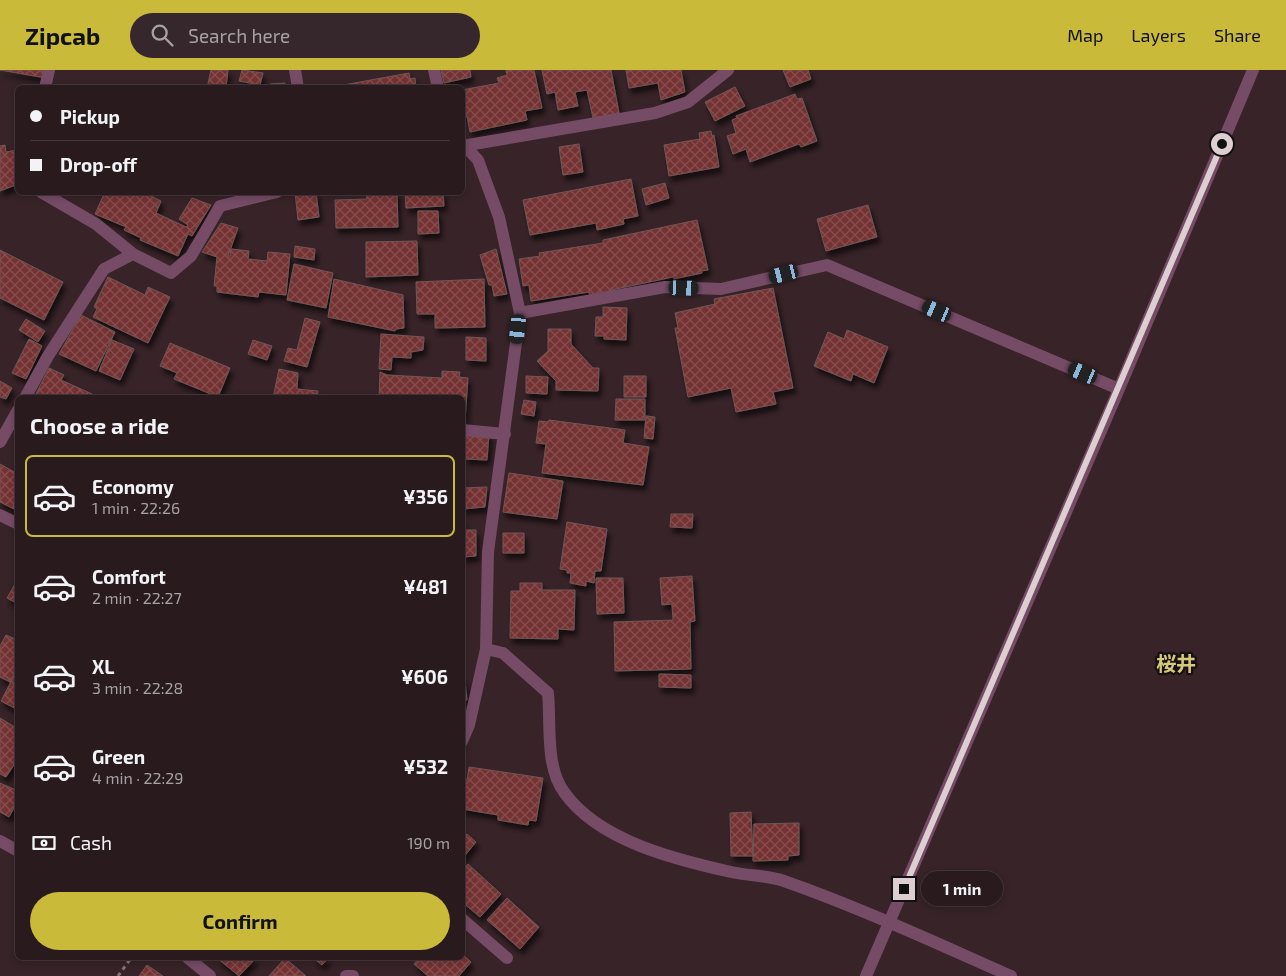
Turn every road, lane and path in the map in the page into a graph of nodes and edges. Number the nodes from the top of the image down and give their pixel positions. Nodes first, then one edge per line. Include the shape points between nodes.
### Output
1 (49, 70) edge
2 (295, 70) edge
3 (434, 70) edge
4 (728, 70) edge
5 (1248, 72) edge
6 (46, 85) edge
7 (298, 85) edge
8 (437, 85) edge
9 (465, 145) edge
10 (465, 147) edge
11 (46, 195) edge
12 (265, 195) edge
13 (133, 254) junction
14 (520, 313) junction
15 (1119, 389) junction
16 (27, 395) edge
17 (15, 415) edge
18 (465, 430) edge
19 (505, 434) junction
20 (0, 442) edge
21 (0, 514) edge
22 (15, 522) edge
23 (486, 650) junction
24 (465, 734) edge
25 (0, 841) edge
26 (15, 849) edge
27 (465, 922) edge
28 (889, 923) junction
29 (507, 958) dead end
30 (130, 960) edge
31 (190, 960) edge
32 (118, 976) edge
33 (210, 976) edge
34 (346, 976) edge
35 (353, 976) edge
36 (866, 976) edge
37 (1011, 976) edge

1 - 6 street
2 - 7 street
3 - 8 street
4 - 9 street via 688,102 655,113
5 - 15 street
10 - 14 street via 478,160 499,217
11 - 13 street via 96,224
12 - 13 street via 220,206 191,256 171,273
13 - 16 street via 104,270
14 - 15 street via 665,287 721,290 827,264
14 - 19 street
15 - 28 street
17 - 20 street
18 - 19 street
19 - 23 street via 488,552
21 - 22 street
23 - 24 street
23 - 28 street via 504,653 548,693 555,776 564,793 603,828 639,846 732,872 782,880
25 - 26 street
27 - 29 street
28 - 36 street
28 - 37 street
30 - 32 path
31 - 33 street
34 - 35 street

